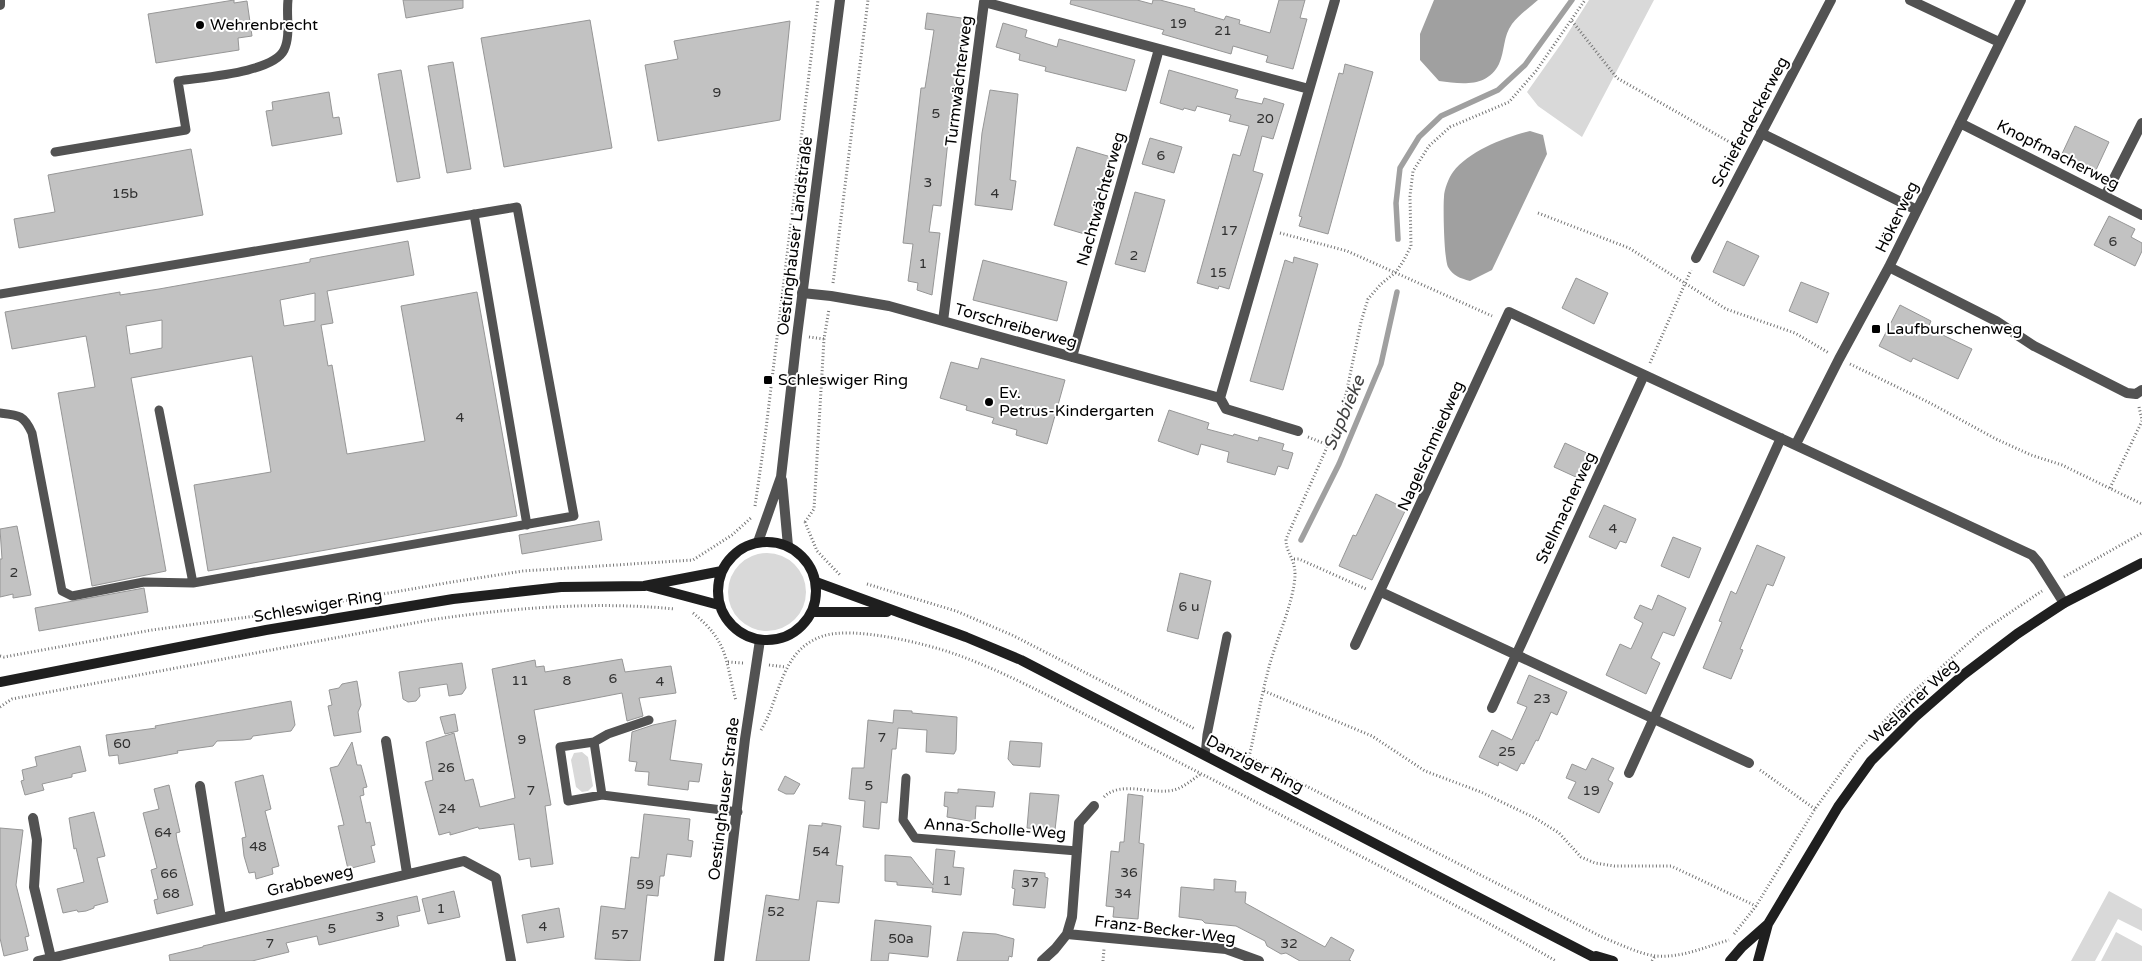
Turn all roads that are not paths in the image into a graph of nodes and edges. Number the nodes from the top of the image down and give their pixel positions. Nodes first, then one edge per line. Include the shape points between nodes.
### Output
1 (0, 0) edge
2 (288, 0) edge
3 (840, 0) edge
4 (1335, 0) edge
5 (1830, 0) edge
6 (1910, 0) edge
7 (2021, 0) edge
8 (0, 5) edge
9 (1999, 42) junction
10 (1159, 49) junction
11 (1309, 89) junction
12 (1960, 123) junction
13 (2142, 123) edge
14 (1762, 133) junction
15 (55, 152) dead end
16 (2105, 196) junction
17 (1917, 210) junction
18 (474, 214) junction
19 (2142, 214) edge
20 (1696, 258) road end
21 (1889, 266) junction
22 (802, 293) junction
23 (0, 294) edge
24 (943, 321) junction
25 (1072, 357) junction
26 (1644, 375) junction
27 (2142, 390) edge
28 (1220, 398) junction
29 (159, 410) dead end
30 (0, 413) edge
31 (1298, 431) road end
32 (1781, 438) junction
33 (1796, 444) junction
34 (781, 477) junction
35 (527, 525) junction
36 (758, 542) junction
37 (788, 546) junction
38 (2142, 563) edge
39 (722, 571) junction
40 (193, 582) junction
41 (816, 582) junction
42 (644, 586) junction
43 (1381, 592) junction
44 (2064, 603) junction
45 (719, 605) junction
46 (812, 612) junction
47 (896, 612) junction
48 (1226, 636) dead end
49 (760, 640) junction
50 (1355, 645) dead end
51 (1516, 654) junction
52 (0, 682) edge
53 (1492, 708) dead end
54 (1653, 718) junction
55 (649, 720) dead end
56 (386, 741) dead end
57 (594, 742) junction
58 (1205, 755) junction
59 (1749, 763) road end
60 (1629, 773) dead end
61 (906, 778) dead end
62 (200, 786) dead end
63 (602, 795) junction
64 (1094, 806) road end
65 (738, 812) junction
66 (33, 818) dead end
67 (1077, 851) junction
68 (407, 873) junction
69 (221, 918) junction
70 (1768, 924) junction
71 (1066, 934) junction
72 (51, 958) junction
73 (1598, 959) edge
74 (38, 961) edge
75 (511, 961) edge
76 (720, 961) edge
77 (1042, 961) edge
78 (1258, 961) edge
79 (1613, 961) edge
80 (1730, 961) edge
81 (1758, 961) edge

1 - 8 street
2 - 15 lane via 288,32 284,51 269,65 178,81 186,130
3 - 22 street, Oestinghauser Landstraße
4 - 11 street
5 - 14 street, Schieferdeckerweg
6 - 9 street
7 - 9 street, Hökerweg
9 - 12 street, Hökerweg
10 - 11 street, Turmwächterweg
10 - 24 street, Turmwächterweg via 984,2
10 - 25 street, Nachtwächterweg
11 - 28 street
12 - 16 street, Knopfmacherweg
12 - 17 street, Hökerweg
13 - 16 street
14 - 17 street
14 - 20 street, Schieferdeckerweg
16 - 19 street, Knopfmacherweg
17 - 21 street, Hökerweg
18 - 23 lane
18 - 35 lane
18 - 35 lane via 517,207 574,516
21 - 27 street via 2127,393 2136,394
21 - 33 street, Hökerweg
22 - 24 street, Torschreiberweg via 889,306
22 - 34 street, Oestinghauser Landstraße
24 - 25 street, Torschreiberweg
25 - 28 street, Torschreiberweg
26 - 32 street
26 - 43 street, Nagelschmiedweg via 1509,312
26 - 51 street, Stellmacherweg
28 - 31 street, Torschreiberweg via 1226,409
29 - 40 lane
30 - 40 lane via 17,415 27,421 32,433 62,591 72,596 144,582
32 - 33 street
32 - 54 street
33 - 44 street via 2032,555
34 - 36 street, Oestinghauser Landstraße
34 - 37 street, Oestinghauser Landstraße
35 - 40 lane
36 - 37 main road
36 - 39 main road via 736,553
37 - 41 main road via 811,567
38 - 44 main road, Weslarner Weg
39 - 42 main road, Schleswiger Ring
39 - 45 main road via 718,586
41 - 46 main road via 817,597
41 - 47 main road, Danziger Ring
42 - 45 main road, Schleswiger Ring
42 - 52 main road, Schleswiger Ring via 562,587 453,599 266,630
43 - 50 street, Nagelschmiedweg
43 - 51 street
44 - 70 main road, Weslarner Weg via 1963,675 1871,761 1838,807
45 - 49 main road via 728,622 742,634
46 - 47 main road, Danziger Ring
46 - 49 main road via 804,625 791,635 776,640
47 - 58 main road, Danziger Ring via 966,636 1021,660
48 - 58 lane
49 - 65 street, Oestinghauser Straße
51 - 53 street, Stellmacherweg
51 - 54 street
54 - 59 street
54 - 60 street
55 - 57 lane
56 - 68 street
57 - 63 lane
57 - 63 lane via 560,747 568,801
58 - 73 main road, Danziger Ring
61 - 67 lane, Anna-Scholle-Weg via 903,820 915,838
62 - 69 street
63 - 65 lane
64 - 67 street via 1079,823
65 - 76 street, Oestinghauser Straße
66 - 72 street via 36,840 34,887
67 - 71 street via 1072,917
68 - 69 street, Grabbeweg
68 - 75 street, Grabbeweg via 464,860 496,878
69 - 72 street, Grabbeweg
70 - 80 main road, Weslarner Weg
70 - 81 main road, Weslarner Weg
71 - 77 street
71 - 78 street, Franz-Becker-Weg via 1226,949
72 - 74 street, Grabbeweg
73 - 79 main road, Danziger Ring

